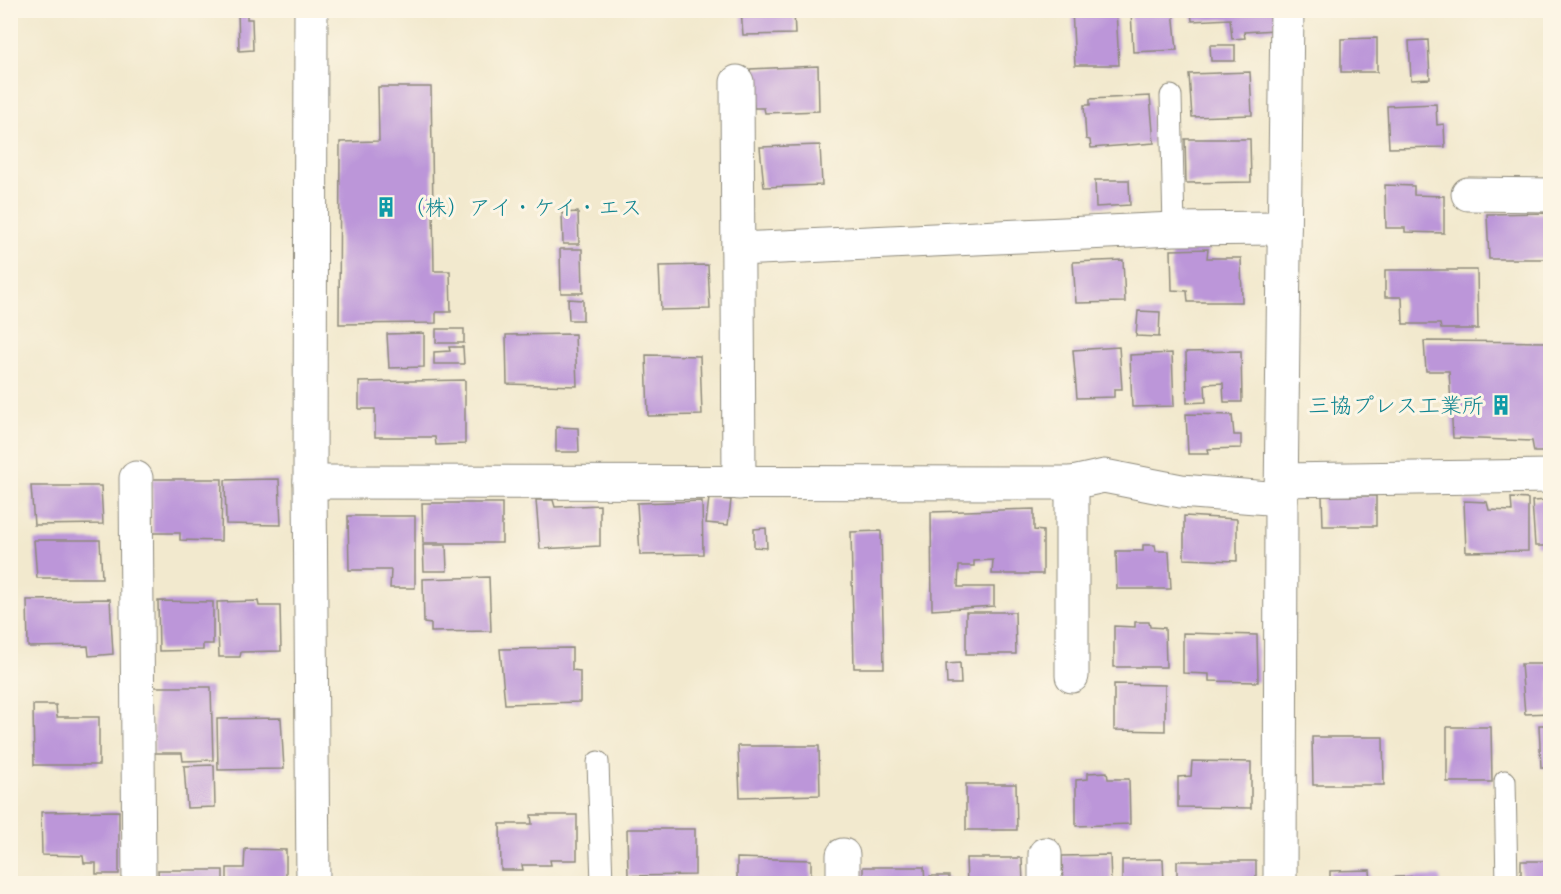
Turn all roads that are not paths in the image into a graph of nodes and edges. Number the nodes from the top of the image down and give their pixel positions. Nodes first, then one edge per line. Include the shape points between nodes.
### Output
1 (311, 10) edge
2 (1287, 10) edge
3 (737, 82) dead end
4 (1171, 96) dead end
5 (1468, 195) dead end
6 (1551, 195) edge
7 (1284, 228) junction
8 (1174, 230) junction
9 (738, 249) junction
10 (1551, 476) edge
11 (136, 478) dead end
12 (310, 482) junction
13 (739, 483) junction
14 (1072, 483) junction
15 (1281, 489) junction
16 (1072, 676) dead end
17 (598, 762) dead end
18 (1505, 781) dead end
19 (139, 884) edge
20 (313, 884) edge
21 (602, 884) edge
22 (1280, 884) edge
23 (1507, 884) edge

1 - 12 street
2 - 7 street
3 - 9 street
4 - 8 lane
5 - 6 street
7 - 8 street
7 - 15 street
8 - 9 street
9 - 13 street
10 - 15 street
11 - 19 street
12 - 13 street
12 - 20 street
13 - 14 street
14 - 15 street via 1104,476 1181,491
14 - 16 street
15 - 22 street
17 - 21 lane
18 - 23 lane

